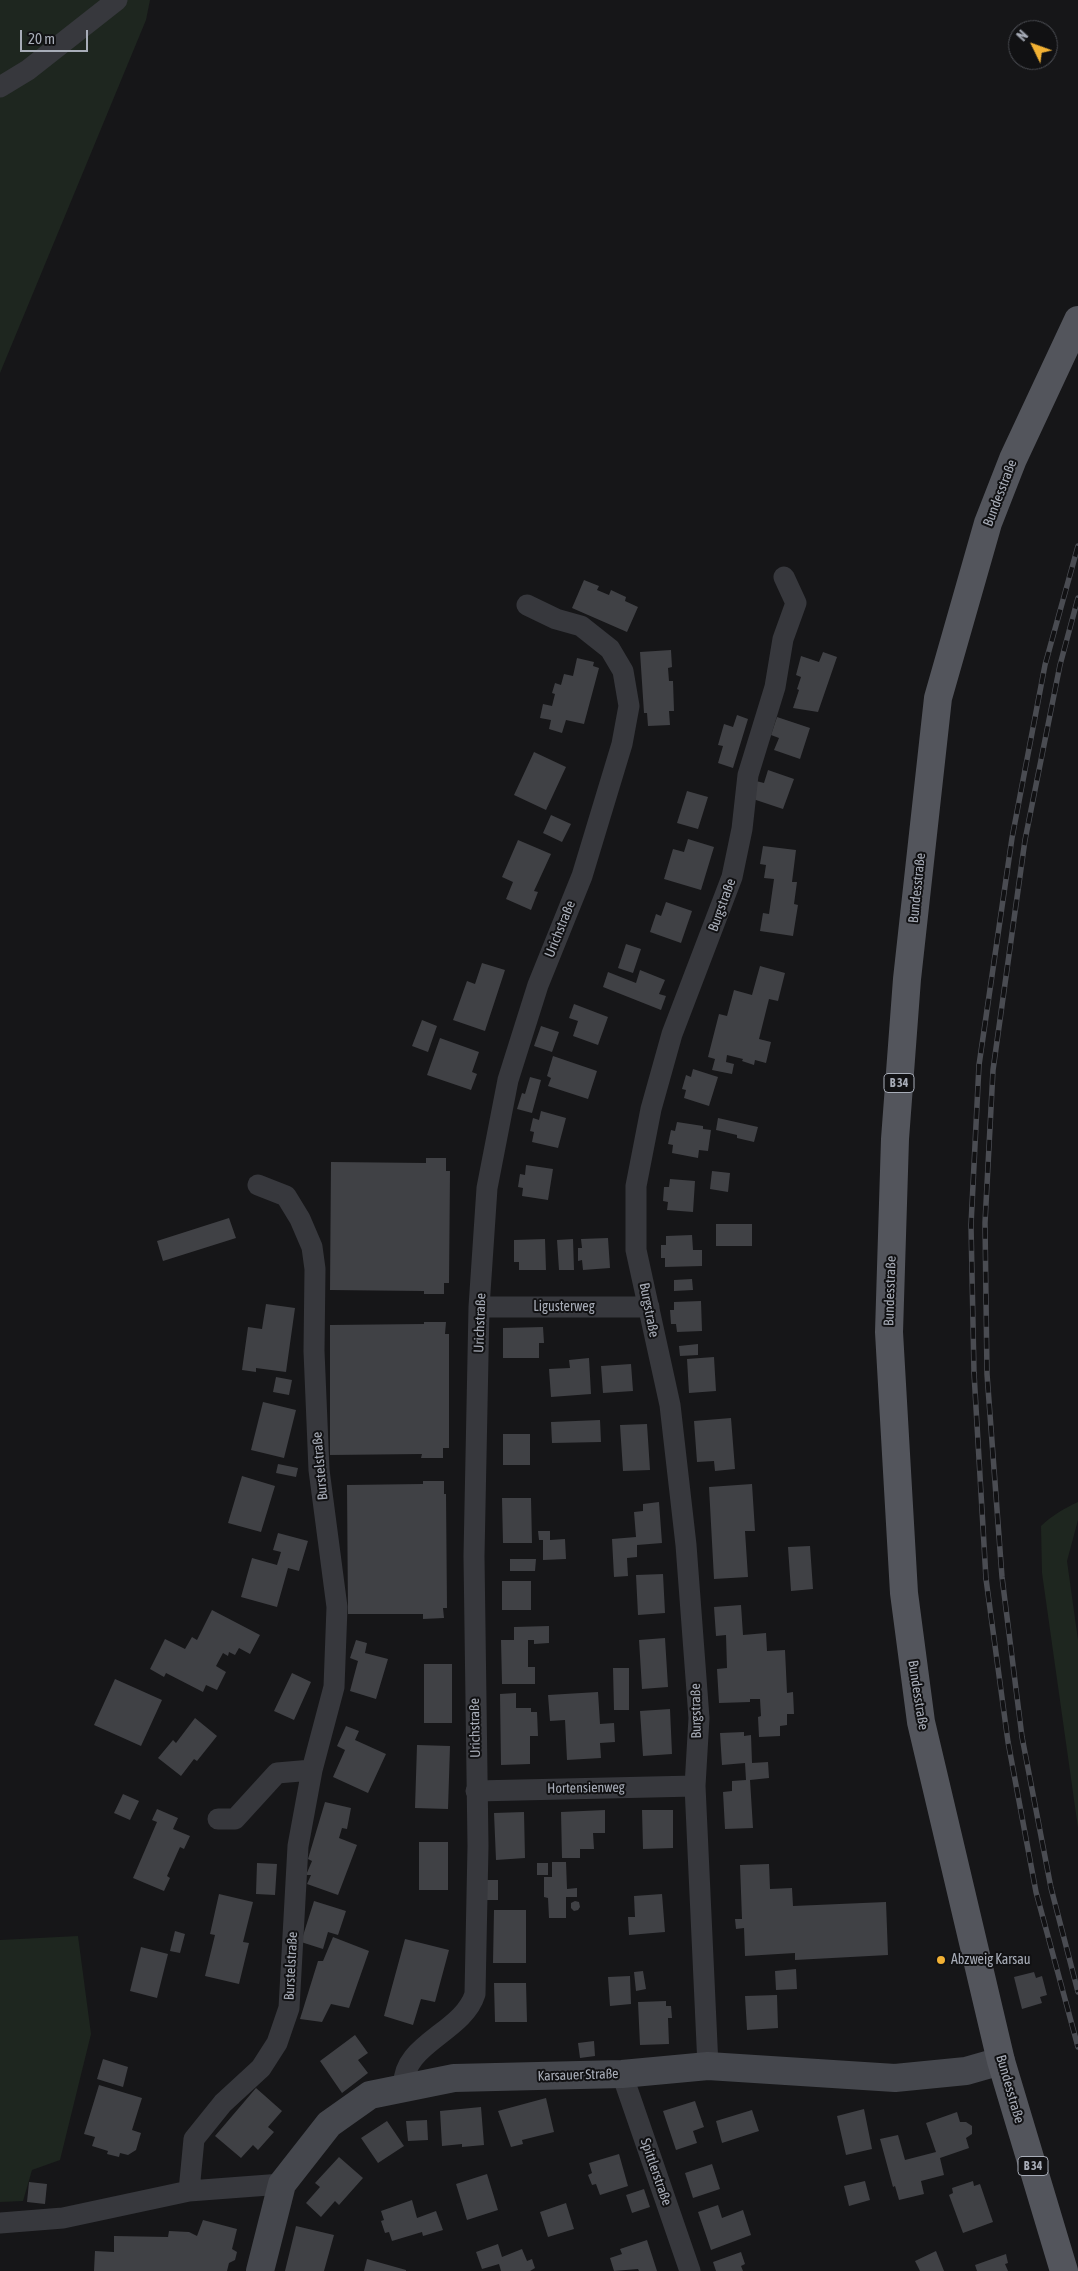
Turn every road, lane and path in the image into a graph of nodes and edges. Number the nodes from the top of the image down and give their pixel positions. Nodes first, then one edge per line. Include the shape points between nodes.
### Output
1 (117, 0) edge
2 (0, 87) edge
3 (1078, 320) edge
4 (784, 577) dead end
5 (527, 606) dead end
6 (258, 1185) dead end
7 (479, 1307) junction
8 (649, 1307) junction
9 (312, 1770) junction
10 (695, 1786) junction
11 (476, 1791) junction
12 (218, 1819) dead end
13 (1001, 2061) junction
14 (708, 2066) junction
15 (622, 2074) junction
16 (404, 2088) junction
17 (282, 2184) junction
18 (189, 2191) junction
19 (0, 2223) edge
20 (260, 2271) edge
21 (690, 2271) edge
22 (1064, 2271) edge

1 - 2 street via 28,70
3 - 13 main road, Bundesstraße / B 34 via 1013,458 988,523 938,698 907,979 895,1139 889,1332 904,1592 921,1722
4 - 8 street, Burgstraße via 796,603 783,638 775,688 748,775 742,830 732,878 672,1034 651,1109 636,1186 636,1250
5 - 7 street, Urichstraße via 581,626 610,649 623,671 629,706 622,744 582,876 538,985 508,1080 487,1188
6 - 9 street, Burstelstraße via 286,1196 312,1247 315,1269 314,1351 319,1470 336,1607 334,1687
7 - 8 street, Ligusterweg
7 - 11 street, Urichstraße via 474,1556
8 - 10 street, Burgstraße via 670,1405 686,1545 699,1718
9 - 12 street via 277,1773 235,1819
9 - 18 street, Burstelstraße via 298,1846 289,2008 277,2043 261,2068 222,2103 194,2139
10 - 11 street, Hortensienweg
10 - 14 street, Burgstraße
11 - 16 street, Urichstraße via 478,1846 473,2003 414,2058 403,2077
13 - 14 street, Karsauer Straße via 966,2071 895,2078
13 - 22 main road, Bundesstraße / B 34
14 - 15 street, Karsauer Straße
15 - 16 street, Karsauer Straße via 454,2078
15 - 21 street, Spittlerstraße
16 - 17 street, Karsauer Straße via 370,2095 329,2124
17 - 18 street
17 - 20 street, Karsauer Straße
18 - 19 street via 63,2218

